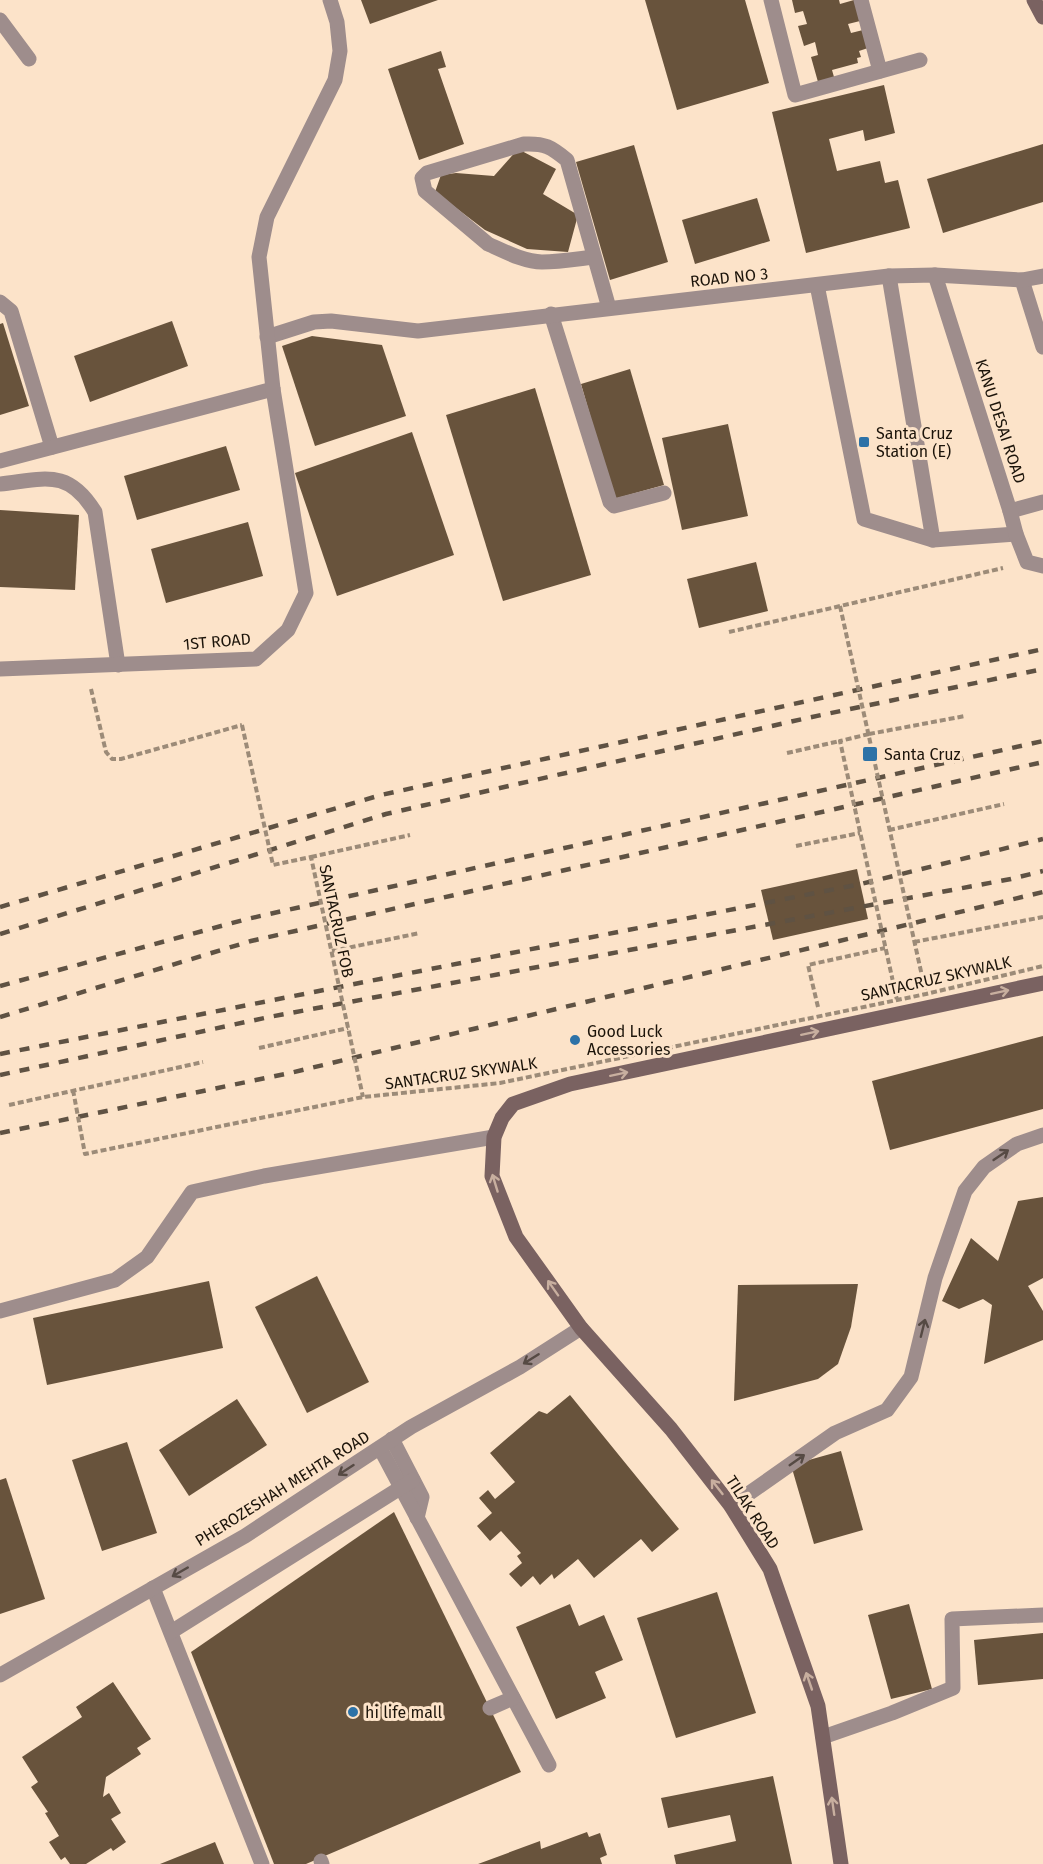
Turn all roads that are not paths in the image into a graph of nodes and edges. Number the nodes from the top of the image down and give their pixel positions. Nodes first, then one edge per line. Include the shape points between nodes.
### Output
1 (330, 0) edge
2 (771, 0) edge
3 (861, 0) edge
4 (1034, 0) edge
5 (1043, 17) edge
6 (0, 20) edge
7 (29, 59) dead end
8 (920, 60) dead end
9 (880, 71) junction
10 (594, 257) junction
11 (935, 274) junction
12 (889, 276) junction
13 (1043, 276) edge
14 (1022, 280) junction
15 (817, 285) junction
16 (0, 302) edge
17 (609, 308) junction
18 (551, 314) junction
19 (267, 337) junction
20 (1043, 346) edge
21 (273, 389) junction
22 (52, 447) junction
23 (0, 461) edge
24 (0, 484) edge
25 (664, 493) dead end
26 (1043, 502) edge
27 (1010, 511) junction
28 (1016, 534) junction
29 (933, 540) junction
30 (1043, 566) edge
31 (118, 665) junction
32 (0, 669) edge
33 (1043, 983) edge
34 (1043, 1135) edge
35 (494, 1137) junction
36 (0, 1311) edge
37 (581, 1328) junction
38 (386, 1443) junction
39 (407, 1484) junction
40 (731, 1506) junction
41 (153, 1588) junction
42 (1043, 1615) edge
43 (171, 1632) junction
44 (0, 1674) edge
45 (513, 1698) junction
46 (490, 1708) dead end
47 (823, 1737) junction
48 (549, 1765) dead end
49 (262, 1864) edge
50 (841, 1864) edge

1 - 19 street, 1ST ROAD via 340,51 334,80 271,207 259,257
2 - 9 street via 795,95
3 - 9 street
4 - 5 street
6 - 7 street
8 - 9 street
10 - 10 street via 567,160 552,148 540,143 524,144 427,172 422,178 425,192 488,244 541,262
10 - 17 street
11 - 12 street, ROAD NO 3
11 - 14 street, ROAD NO 3
11 - 27 street, KANU DESAI ROAD
12 - 15 street, ROAD NO 3
12 - 29 street
13 - 14 street, ROAD NO 3
14 - 20 street
15 - 17 street, ROAD NO 3
15 - 29 street via 864,519
16 - 22 street via 10,311
17 - 18 street, ROAD NO 3
18 - 19 street, ROAD NO 3 via 418,332 314,322
18 - 25 street via 610,502 614,506
19 - 21 street, 1ST ROAD
21 - 22 street
21 - 31 street, 1ST ROAD via 306,593 288,630 256,659
22 - 23 street
24 - 31 street via 52,478 72,485 85,496 95,512
26 - 27 street
27 - 28 street, KANU DESAI ROAD
28 - 29 street
28 - 30 street, KANU DESAI ROAD via 1027,562
31 - 32 street, 1ST ROAD
35 -> 33 street via 513,1104 570,1084
40 -> 34 street via 835,1433 887,1410 910,1377 935,1278 965,1191 984,1167 1017,1144
35 - 36 street via 192,1192 147,1257 115,1280
37 -> 35 street, TILAK ROAD via 516,1237 492,1176
37 -> 38 street, PHEROZESHAH MEHTA ROAD
40 -> 37 street, TILAK ROAD via 671,1429
38 - 39 street
38 -> 41 street, PHEROZESHAH MEHTA ROAD via 245,1536
39 - 43 street
39 - 45 street via 417,1518
47 -> 40 street, TILAK ROAD via 818,1706 770,1569
41 - 43 street
41 - 44 street, PHEROZESHAH MEHTA ROAD
42 - 47 street via 952,1619 953,1688
43 - 49 street
45 - 46 street
45 - 48 street
50 -> 47 street, TILAK ROAD

